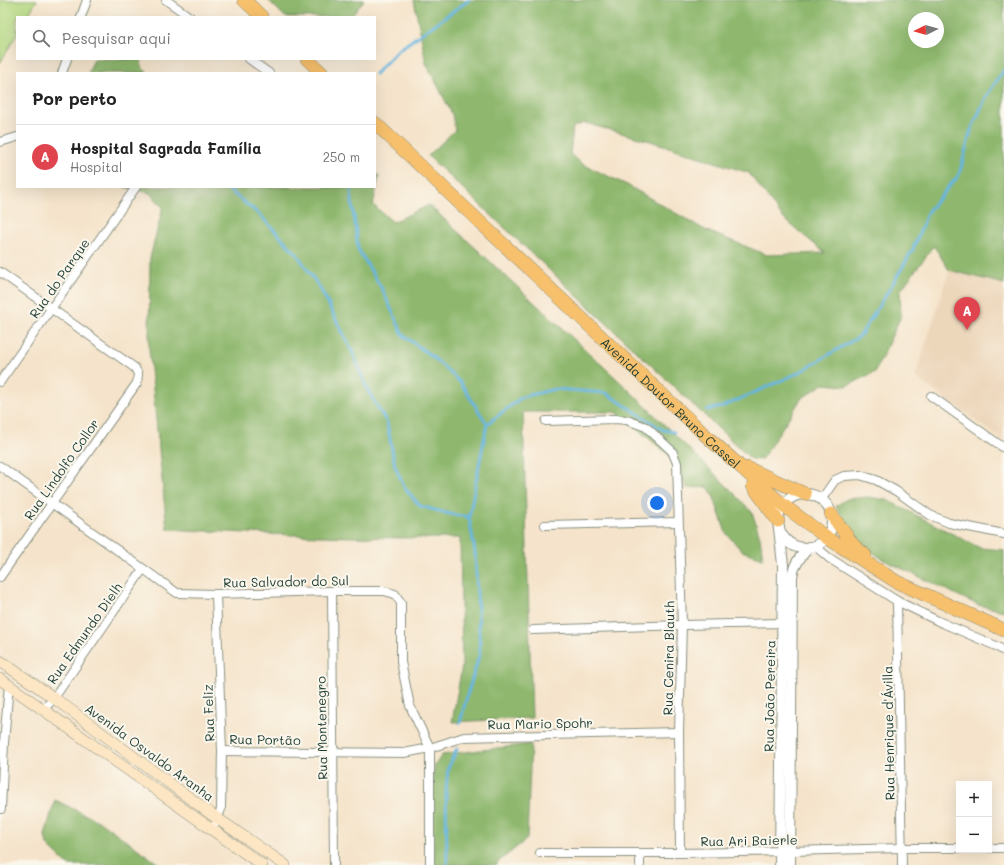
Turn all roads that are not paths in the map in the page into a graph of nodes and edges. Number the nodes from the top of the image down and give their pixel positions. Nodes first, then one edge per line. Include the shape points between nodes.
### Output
1 (87, 0) edge
2 (166, 0) edge
3 (244, 0) edge
4 (81, 16) edge
5 (189, 16) edge
6 (261, 16) edge
7 (67, 60) edge
8 (250, 60) edge
9 (308, 60) edge
10 (62, 72) edge
11 (268, 72) edge
12 (321, 72) edge
13 (376, 124) edge
14 (16, 137) edge
15 (0, 142) edge
16 (135, 188) edge
17 (0, 272) edge
18 (51, 309) junction
19 (0, 382) edge
20 (932, 396) dead end
21 (546, 421) dead end
22 (1004, 448) edge
23 (736, 463) junction
24 (0, 466) edge
25 (805, 494) junction
26 (821, 500) junction
27 (52, 503) junction
28 (783, 505) junction
29 (831, 514) junction
30 (678, 522) junction
31 (545, 525) dead end
32 (779, 525) junction
33 (1004, 534) edge
34 (826, 537) junction
35 (812, 547) junction
36 (143, 569) junction
37 (0, 577) edge
38 (897, 582) junction
39 (332, 591) junction
40 (216, 594) junction
41 (897, 601) junction
42 (787, 623) junction
43 (682, 625) junction
44 (533, 630) dead end
45 (1004, 630) edge
46 (1004, 651) edge
47 (0, 661) edge
48 (4, 682) edge
49 (54, 698) junction
50 (43, 710) junction
51 (679, 732) junction
52 (430, 748) junction
53 (222, 751) junction
54 (333, 752) junction
55 (404, 753) joint
56 (1, 809) edge
57 (218, 819) junction
58 (212, 829) junction
59 (902, 848) junction
60 (956, 848) edge
61 (992, 848) edge
62 (1004, 848) edge
63 (785, 851) junction
64 (540, 853) dead end
65 (640, 853) junction
66 (680, 853) junction
67 (262, 865) edge
68 (285, 865) edge
69 (334, 865) edge
70 (430, 865) edge
71 (640, 865) edge
72 (780, 865) edge
73 (790, 865) edge
74 (902, 865) edge

1 - 4 street
2 - 5 street
3 - 6 main road
7 - 10 street
8 - 11 street
9 - 12 main road
13 - 23 main road, Avenida Doutor Bruno Cassel
14 - 15 street
16 - 18 street, Rua do Parque
17 - 18 street
18 - 19 street, Rua do Parque
18 - 27 street, Rua Lindolfo Collor via 135,368 138,374 137,383
20 - 22 street
21 - 30 street, Rua Cenira Blauth via 615,419 627,420 646,427 672,451 677,463
23 - 25 main road
23 - 28 main road, Avenida Doutor Bruno Cassel
23 - 32 main road
24 - 27 street
25 - 26 street via 814,495
25 - 28 street via 796,495
26 - 29 street
26 - 33 street via 835,480 844,476 860,475 876,480 930,515 949,523
27 - 36 street
27 - 37 street, Rua Lindolfo Collor
28 - 32 street via 779,513
28 - 34 main road, Avenida Doutor Bruno Cassel
29 - 34 street via 832,523
29 - 38 main road via 854,546
30 - 31 street
30 - 43 street, Rua Cenira Blauth
32 - 35 street via 785,539 796,546
32 - 42 street, Rua João Pereira
34 - 35 street, Rua João Pereira
34 - 38 main road, Avenida Doutor Bruno Cassel
35 - 41 street
35 - 42 street, Rua João Pereira via 798,560 793,570
36 - 40 street, Rua Salvador do Sul via 177,593
36 - 49 street, Rua Edmundo Dielh
38 - 45 main road, Avenida Doutor Bruno Cassel
39 - 40 street, Rua Salvador do Sul
39 - 52 street, Rua Salvador do Sul via 384,591 395,594 401,603 401,662 410,706
39 - 54 street, Rua Montenegro
40 - 53 street, Rua Feliz
41 - 46 street
41 - 59 street, Rua Henrique d'Ávilla
42 - 43 street
42 - 63 street, Rua João Pereira
43 - 44 street
43 - 51 street, Rua Cenira Blauth
47 - 49 main road, Avenida Osvaldo Aranha
48 - 50 main road, Avenida Osvaldo Aranha
48 - 56 street
49 - 50 street, Rua Edmundo Dielh
49 - 57 main road, Avenida Osvaldo Aranha
50 - 58 main road, Avenida Osvaldo Aranha
51 - 52 street, Rua Mario Spohr via 464,737
51 - 66 street, Rua Cenira Blauth
52 - 55 street, Rua Mario Spohr
52 - 70 street
53 - 54 street, Rua Portão
53 - 57 street, Rua Feliz via 221,809
54 - 55 street, Rua Portão
54 - 69 street, Rua Montenegro
57 - 58 street, Rua Feliz
57 - 68 main road, Avenida Osvaldo Aranha
58 - 67 main road, Avenida Osvaldo Aranha
59 - 60 street, Rua Ari Baierle
59 - 63 street, Rua Ari Baierle
59 - 74 street, Rua Henrique d'Ávilla
61 - 62 street
63 - 66 street, Rua Ari Baierle
63 - 72 street, Rua João Pereira
63 - 73 street, Rua João Pereira
64 - 65 street, Rua Ari Baierle
65 - 66 street, Rua Ari Baierle
65 - 71 street

